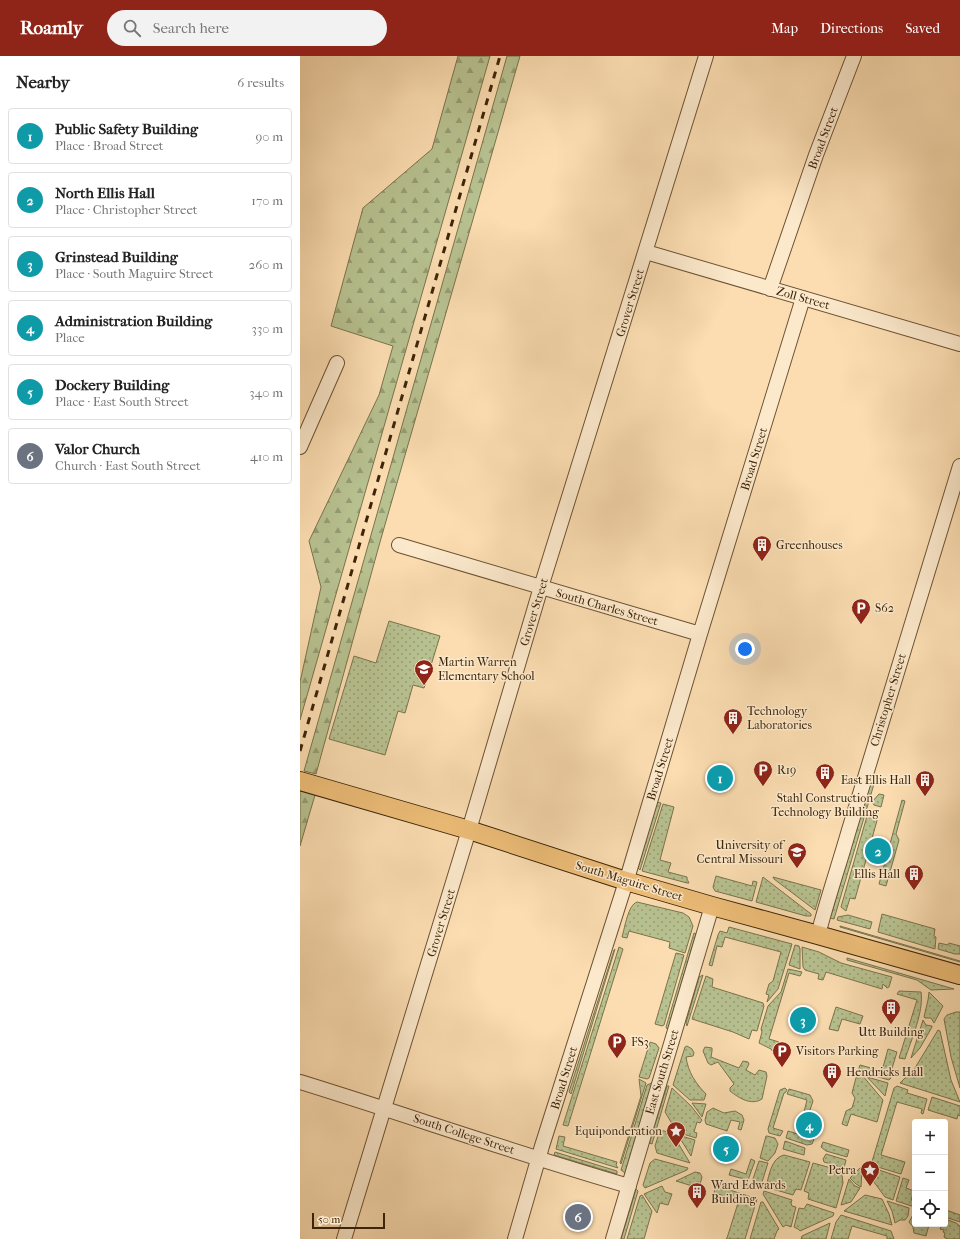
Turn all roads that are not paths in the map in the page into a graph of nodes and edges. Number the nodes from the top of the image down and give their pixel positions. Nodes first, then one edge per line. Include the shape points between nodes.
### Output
1 (706, 56) edge
2 (854, 56) edge
3 (646, 252) junction
4 (770, 289) junction
5 (804, 298) junction
6 (960, 344) edge
7 (337, 363) dead end
8 (300, 447) edge
9 (960, 466) edge
10 (399, 545) dead end
11 (541, 587) junction
12 (700, 634) junction
13 (300, 781) edge
14 (469, 830) junction
15 (626, 881) junction
16 (712, 906) junction
17 (818, 935) junction
18 (960, 975) edge
19 (300, 1082) edge
20 (384, 1108) junction
21 (538, 1158) junction
22 (628, 1186) junction
23 (344, 1239) edge
24 (515, 1239) edge
25 (613, 1239) edge

1 - 3 street, Grover Street
2 - 4 street, Broad Street via 816,155
3 - 4 street, Zoll Street
3 - 11 street, Grover Street
4 - 5 street, Zoll Street
5 - 6 street, Zoll Street
5 - 12 street, Broad Street
7 - 8 street
9 - 17 street, Christopher Street
10 - 11 street, South Charles Street
11 - 12 street, South Charles Street
11 - 14 street, Grover Street
12 - 15 street, Broad Street
13 - 14 main road, South Maguire Street
14 - 15 main road, South Maguire Street
14 - 20 street, Grover Street
15 - 16 main road, South Maguire Street
15 - 21 street, Broad Street
16 - 17 main road, South Maguire Street
16 - 22 street, East South Street
17 - 18 main road, South Maguire Street
19 - 20 street, South College Street
20 - 21 street, South College Street
20 - 23 street, Grover Street
21 - 22 street, South College Street
21 - 24 street, Broad Street
22 - 25 street, East South Street

